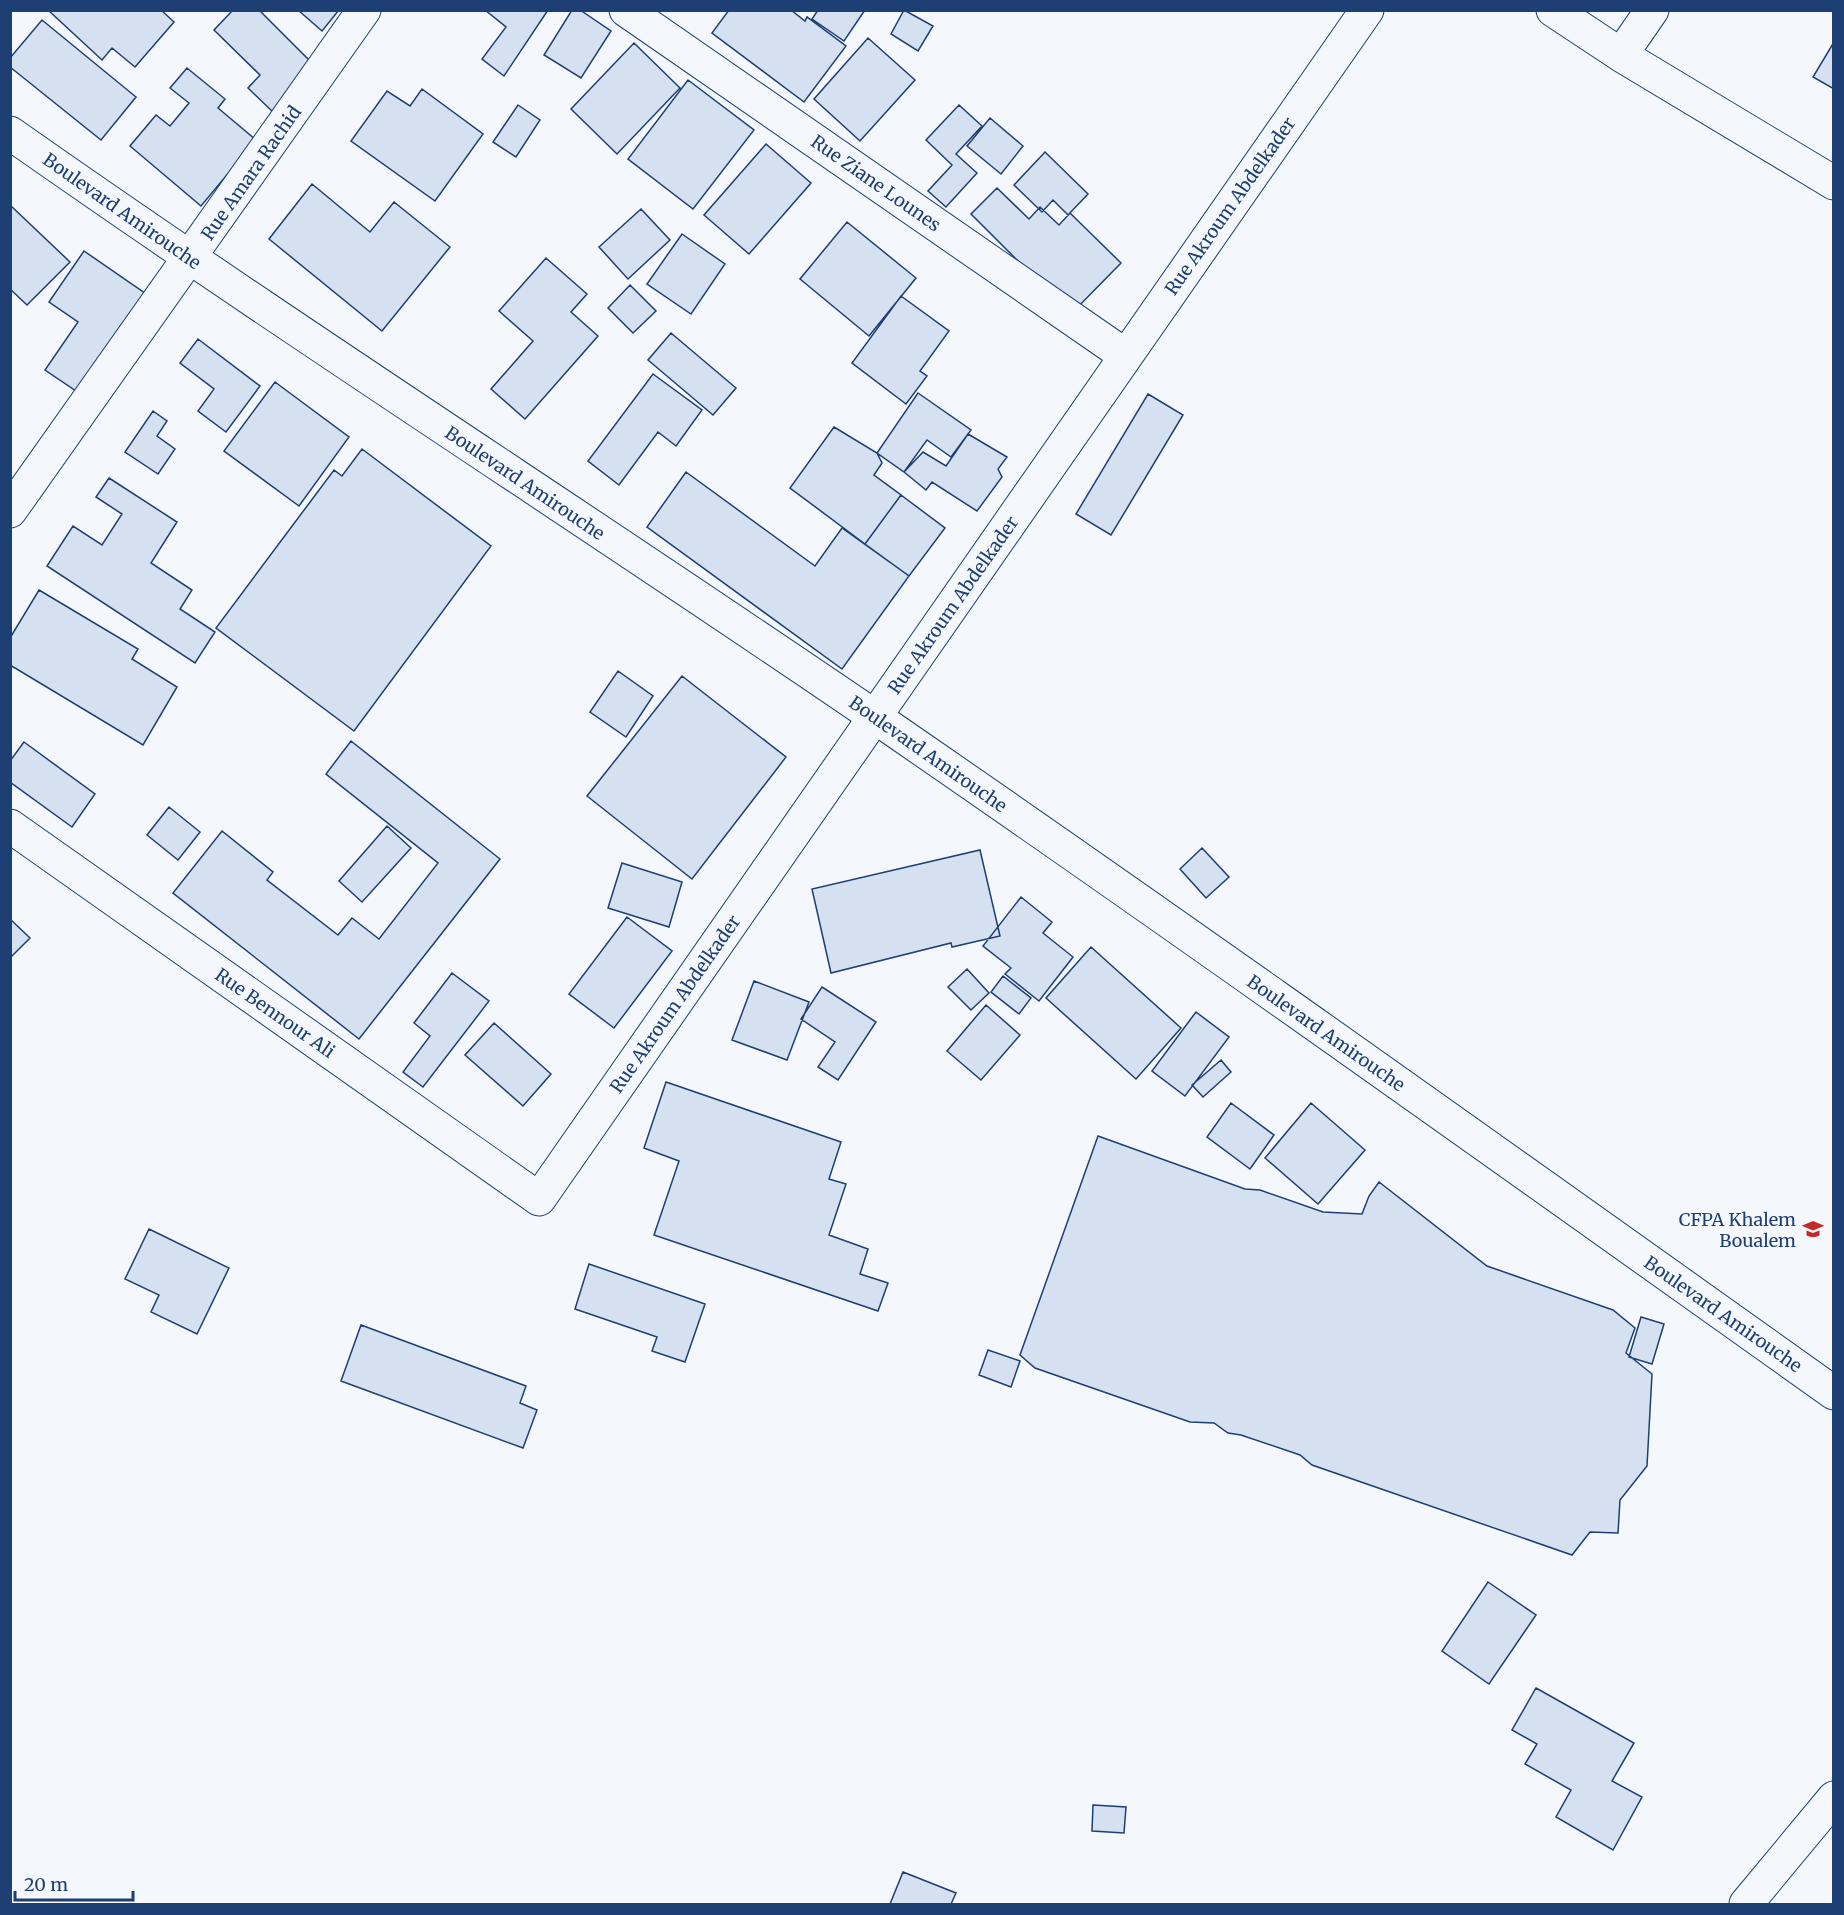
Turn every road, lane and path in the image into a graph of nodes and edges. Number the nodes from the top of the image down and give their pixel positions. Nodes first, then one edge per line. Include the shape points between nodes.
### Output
1 (364, 10) edge
2 (626, 10) edge
3 (1367, 10) edge
4 (1553, 10) edge
5 (1652, 10) edge
6 (1621, 56) junction
7 (10, 133) edge
8 (1833, 183) edge
9 (190, 260) junction
10 (1126, 356) junction
11 (10, 511) edge
12 (875, 717) junction
13 (10, 826) edge
14 (539, 1199) joint
15 (1833, 1393) edge
16 (1833, 1798) edge
17 (1746, 1905) edge

1 - 9 street, Rue Amara Rachid
2 - 10 street, Rue Ziane Lounes
3 - 10 street, Rue Akroum Abdelkader
4 - 6 street
5 - 6 street
6 - 8 street
7 - 9 street, Boulevard Amirouche
9 - 11 street, Rue Amara Rachid
9 - 12 street, Boulevard Amirouche
10 - 12 street, Rue Akroum Abdelkader
12 - 14 street, Rue Akroum Abdelkader
12 - 15 street, Boulevard Amirouche via 1212,951
13 - 14 street, Rue Bennour Ali
16 - 17 street

